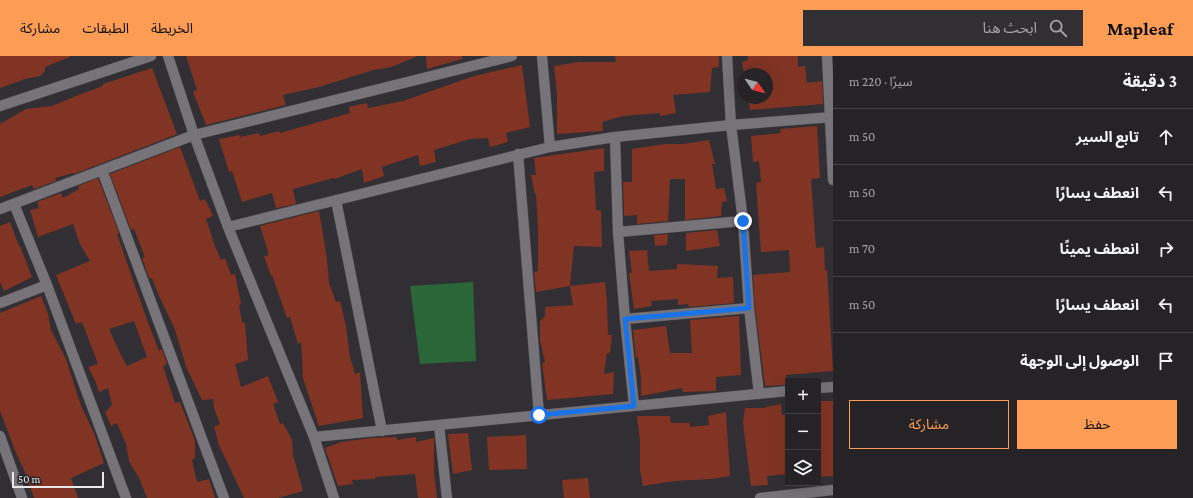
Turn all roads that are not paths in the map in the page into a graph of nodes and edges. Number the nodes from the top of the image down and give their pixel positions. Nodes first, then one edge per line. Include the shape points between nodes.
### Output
1 (151, 56) edge
2 (168, 56) edge
3 (512, 56) edge
4 (542, 56) edge
5 (727, 56) edge
6 (827, 56) edge
7 (0, 106) edge
8 (832, 118) edge
9 (731, 125) junction
10 (194, 135) junction
11 (615, 138) junction
12 (550, 147) junction
13 (518, 154) junction
14 (102, 170) junction
15 (833, 180) edge
16 (336, 200) junction
17 (14, 204) junction
18 (0, 209) edge
19 (743, 221) junction
20 (228, 227) junction
21 (618, 232) junction
22 (47, 285) junction
23 (0, 303) edge
24 (749, 308) junction
25 (625, 319) junction
26 (833, 387) edge
27 (821, 388) edge
28 (785, 391) edge
29 (760, 394) junction
30 (634, 406) junction
31 (539, 415) junction
32 (439, 425) junction
33 (382, 431) junction
34 (0, 436) edge
35 (314, 437) junction
36 (833, 490) edge
37 (22, 498) edge
38 (126, 498) edge
39 (224, 498) edge
40 (334, 498) edge
41 (447, 498) edge
42 (760, 498) edge

1 - 7 street
2 - 10 street
3 - 10 street
4 - 12 street
5 - 9 street
6 - 8 street
8 - 9 street
8 - 15 street
9 - 11 street
9 - 19 street
10 - 14 street
10 - 20 street
11 - 12 street
11 - 21 street
12 - 13 street
13 - 16 street
13 - 31 street
14 - 17 street
14 - 39 street
16 - 20 street
16 - 33 street
17 - 18 street
17 - 22 street
19 - 21 street
19 - 24 street
20 - 35 street
21 - 25 street
22 - 23 street
22 - 38 street
24 - 25 street
24 - 29 street
25 - 30 street
26 - 27 street
28 - 29 street
29 - 30 street
30 - 31 street
31 - 32 street
32 - 33 street
32 - 41 street
33 - 35 street
34 - 37 street
35 - 40 street
36 - 42 street

